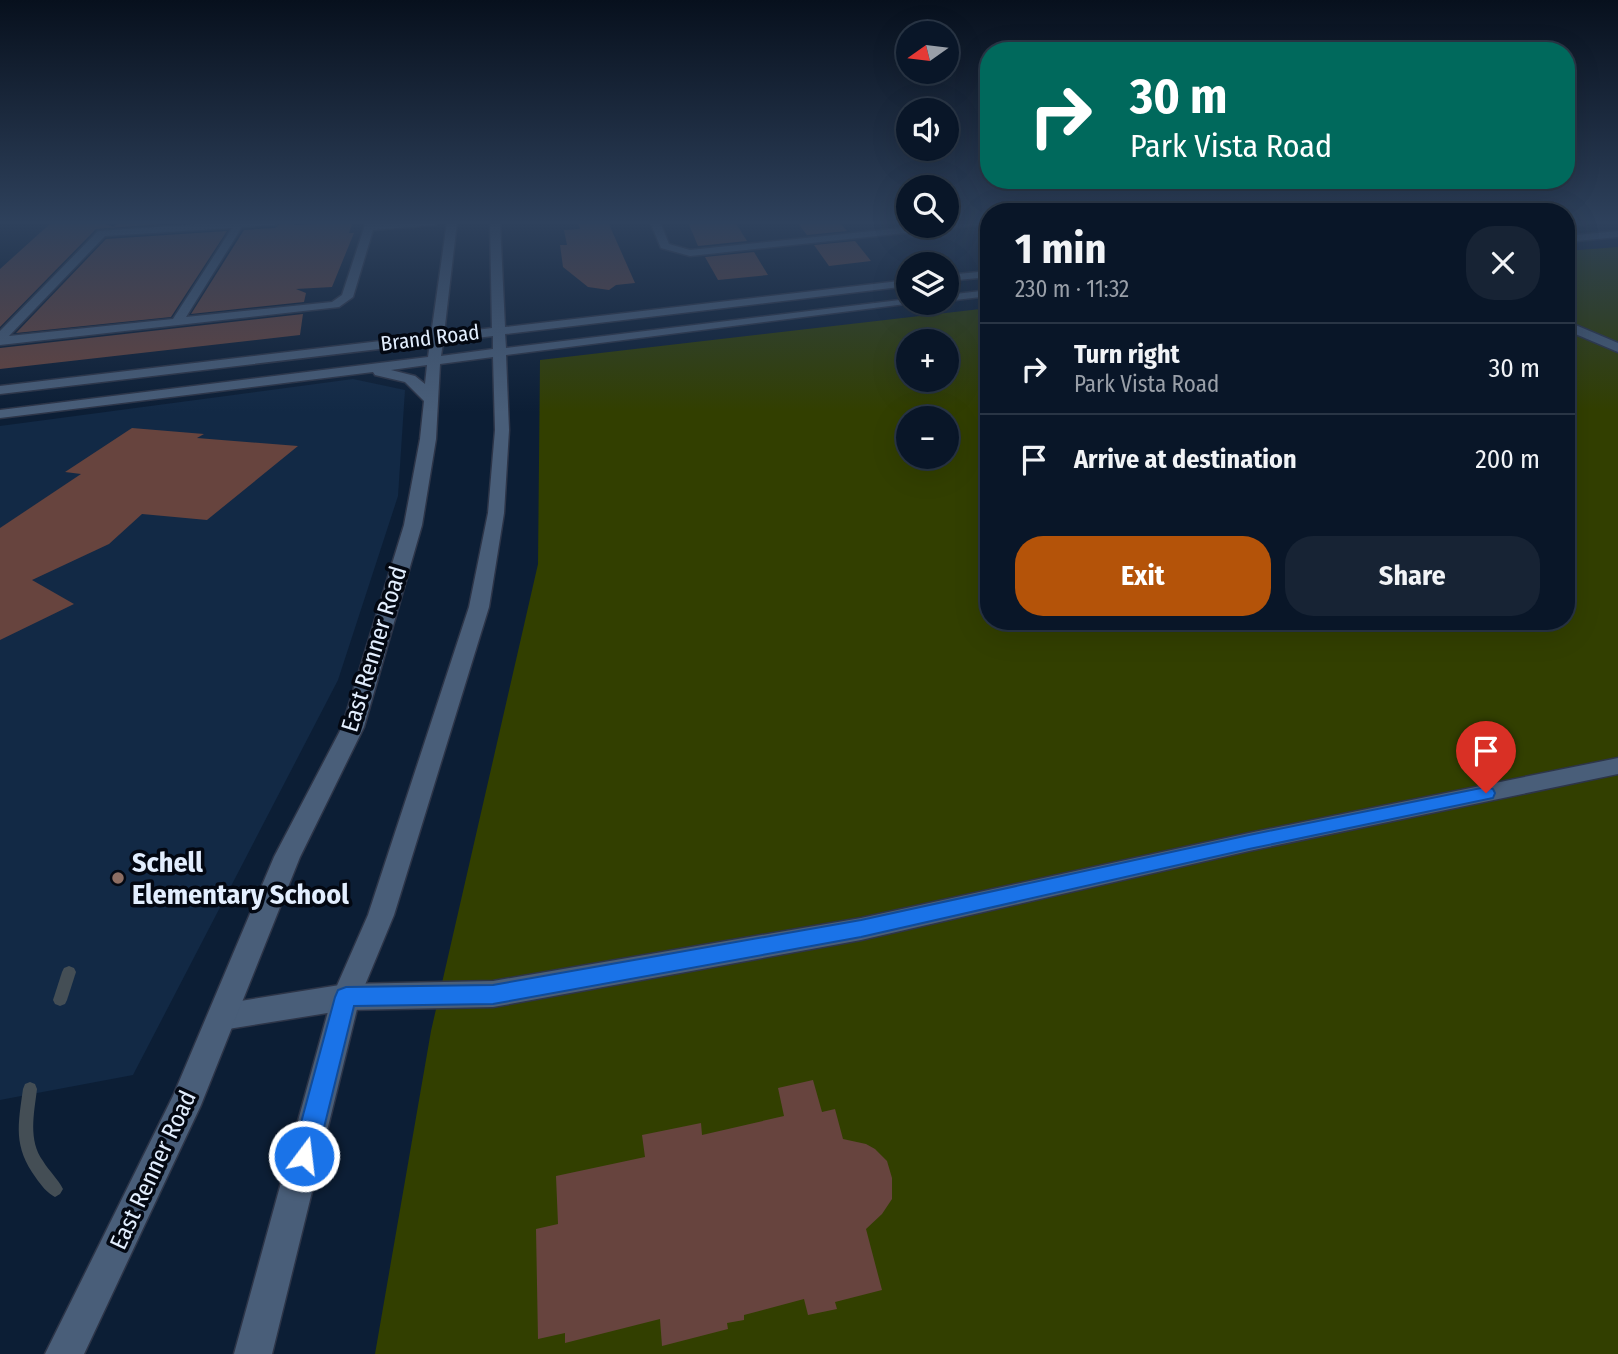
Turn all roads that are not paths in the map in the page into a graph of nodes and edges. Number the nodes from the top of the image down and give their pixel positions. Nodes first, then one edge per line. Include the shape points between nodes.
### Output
1 (52, 285) edge
2 (200, 285) edge
3 (350, 285) edge
4 (444, 285) edge
5 (498, 285) edge
6 (889, 285) edge
7 (980, 294) edge
8 (959, 297) edge
9 (896, 303) edge
10 (176, 323) junction
11 (1575, 329) edge
12 (500, 331) junction
13 (437, 339) junction
14 (0, 340) edge
15 (1618, 348) edge
16 (500, 351) junction
17 (434, 359) junction
18 (328, 372) junction
19 (0, 390) edge
20 (431, 401) junction
21 (0, 414) edge
22 (1618, 766) edge
23 (346, 997) junction
24 (222, 1017) junction
25 (64, 1354) edge
26 (253, 1354) edge

1 - 14 main road
2 - 10 main road
3 - 10 main road via 346,297 335,305
4 - 13 main road, East Renner Road
5 - 12 main road
6 - 12 main road, Brand Road
7 - 8 main road
9 - 16 main road, Brand Road
10 - 14 main road
11 - 15 main road
12 - 13 main road, Brand Road
12 - 16 main road
13 - 17 main road, East Renner Road
13 - 19 main road, Brand Road
16 - 17 main road, Brand Road
16 - 23 main road via 502,430 496,513 479,607 381,915
17 - 18 main road, Brand Road
17 - 20 main road, East Renner Road
18 - 20 main road via 401,375 422,386
18 - 21 main road, Brand Road
20 - 24 main road, East Renner Road via 413,525 353,727 287,857
22 - 23 main road via 848,931 493,994
23 - 24 main road
23 - 26 main road
24 - 25 main road, East Renner Road via 185,1105

